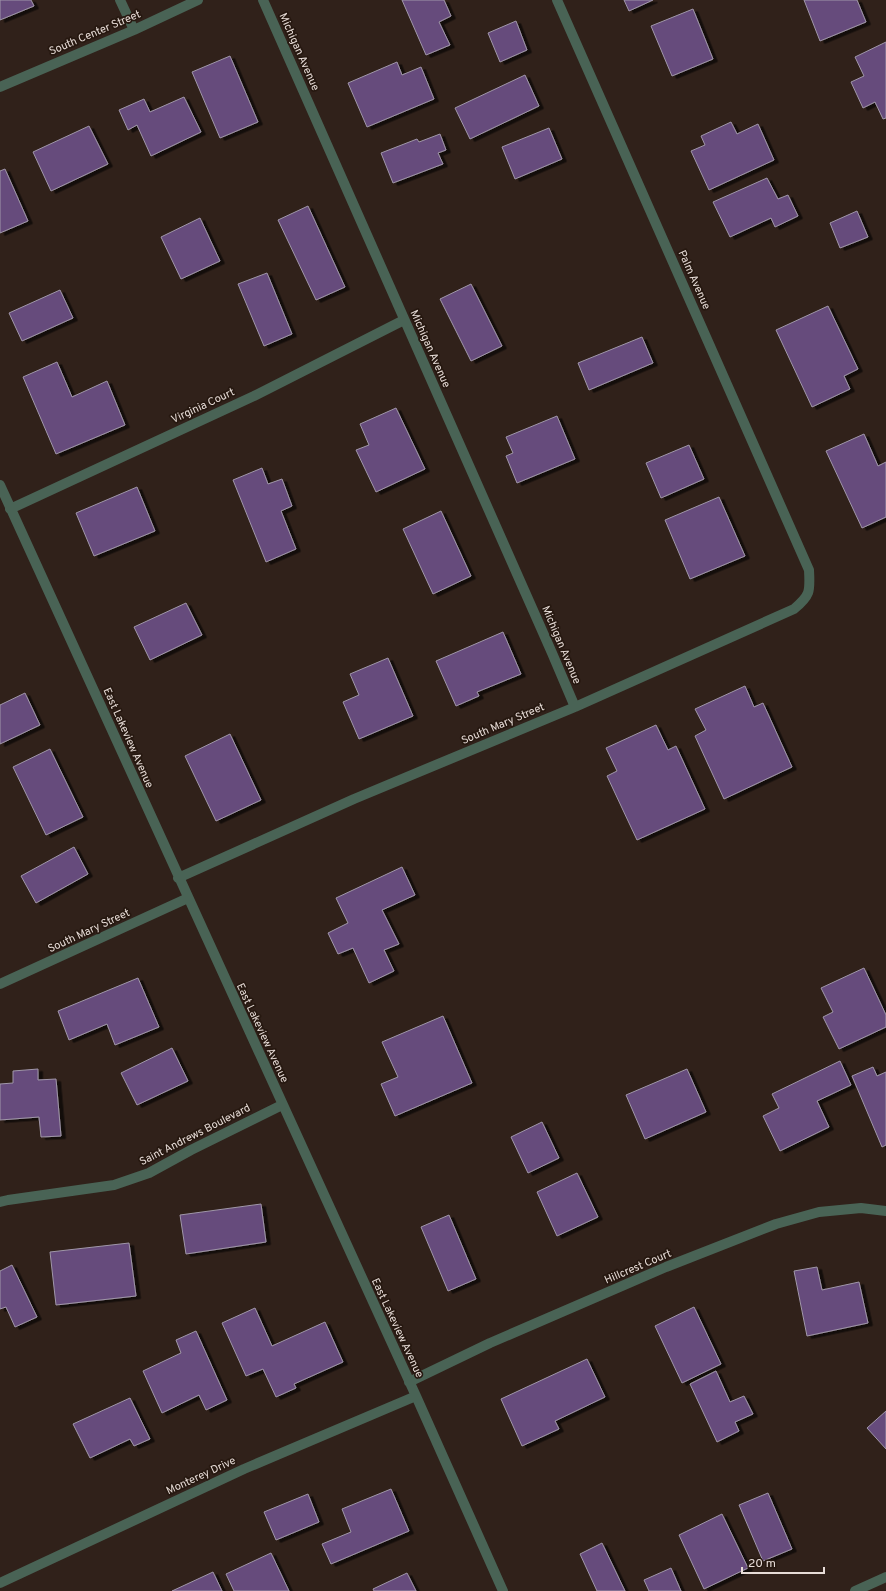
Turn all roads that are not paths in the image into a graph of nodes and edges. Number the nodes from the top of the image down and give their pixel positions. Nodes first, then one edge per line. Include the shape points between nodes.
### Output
1 (120, 0) edge
2 (198, 0) edge
3 (263, 0) edge
4 (556, 0) edge
5 (134, 30) junction
6 (0, 87) edge
7 (404, 320) junction
8 (0, 485) edge
9 (10, 508) junction
10 (809, 570) joint
11 (575, 707) junction
12 (178, 878) junction
13 (188, 898) junction
14 (0, 984) edge
15 (282, 1105) junction
16 (0, 1202) edge
17 (886, 1211) edge
18 (409, 1382) junction
19 (416, 1396) junction
20 (886, 1577) edge
21 (0, 1583) edge
22 (503, 1591) edge
23 (855, 1591) edge

1 - 5 street
2 - 5 street, South Center Street
3 - 7 street, Michigan Avenue
4 - 10 street, Palm Avenue
5 - 6 street, South Center Street
7 - 9 street, Virginia Court via 254,396
7 - 11 street, Michigan Avenue
8 - 9 street, East Lakeview Avenue
9 - 12 street, East Lakeview Avenue
10 - 11 street, South Mary Street via 810,592 794,609
11 - 12 street, South Mary Street via 354,799
12 - 13 street, East Lakeview Avenue
13 - 14 street, South Mary Street
13 - 15 street, East Lakeview Avenue
15 - 16 street, Saint Andrews Boulevard via 149,1173 114,1185
15 - 18 street, East Lakeview Avenue
17 - 18 street, Hillcrest Court via 861,1208 819,1212 776,1224 490,1343
18 - 19 street, East Lakeview Avenue
19 - 21 street, Monterey Drive via 244,1469
19 - 22 street, East Lakeview Avenue
20 - 23 street

